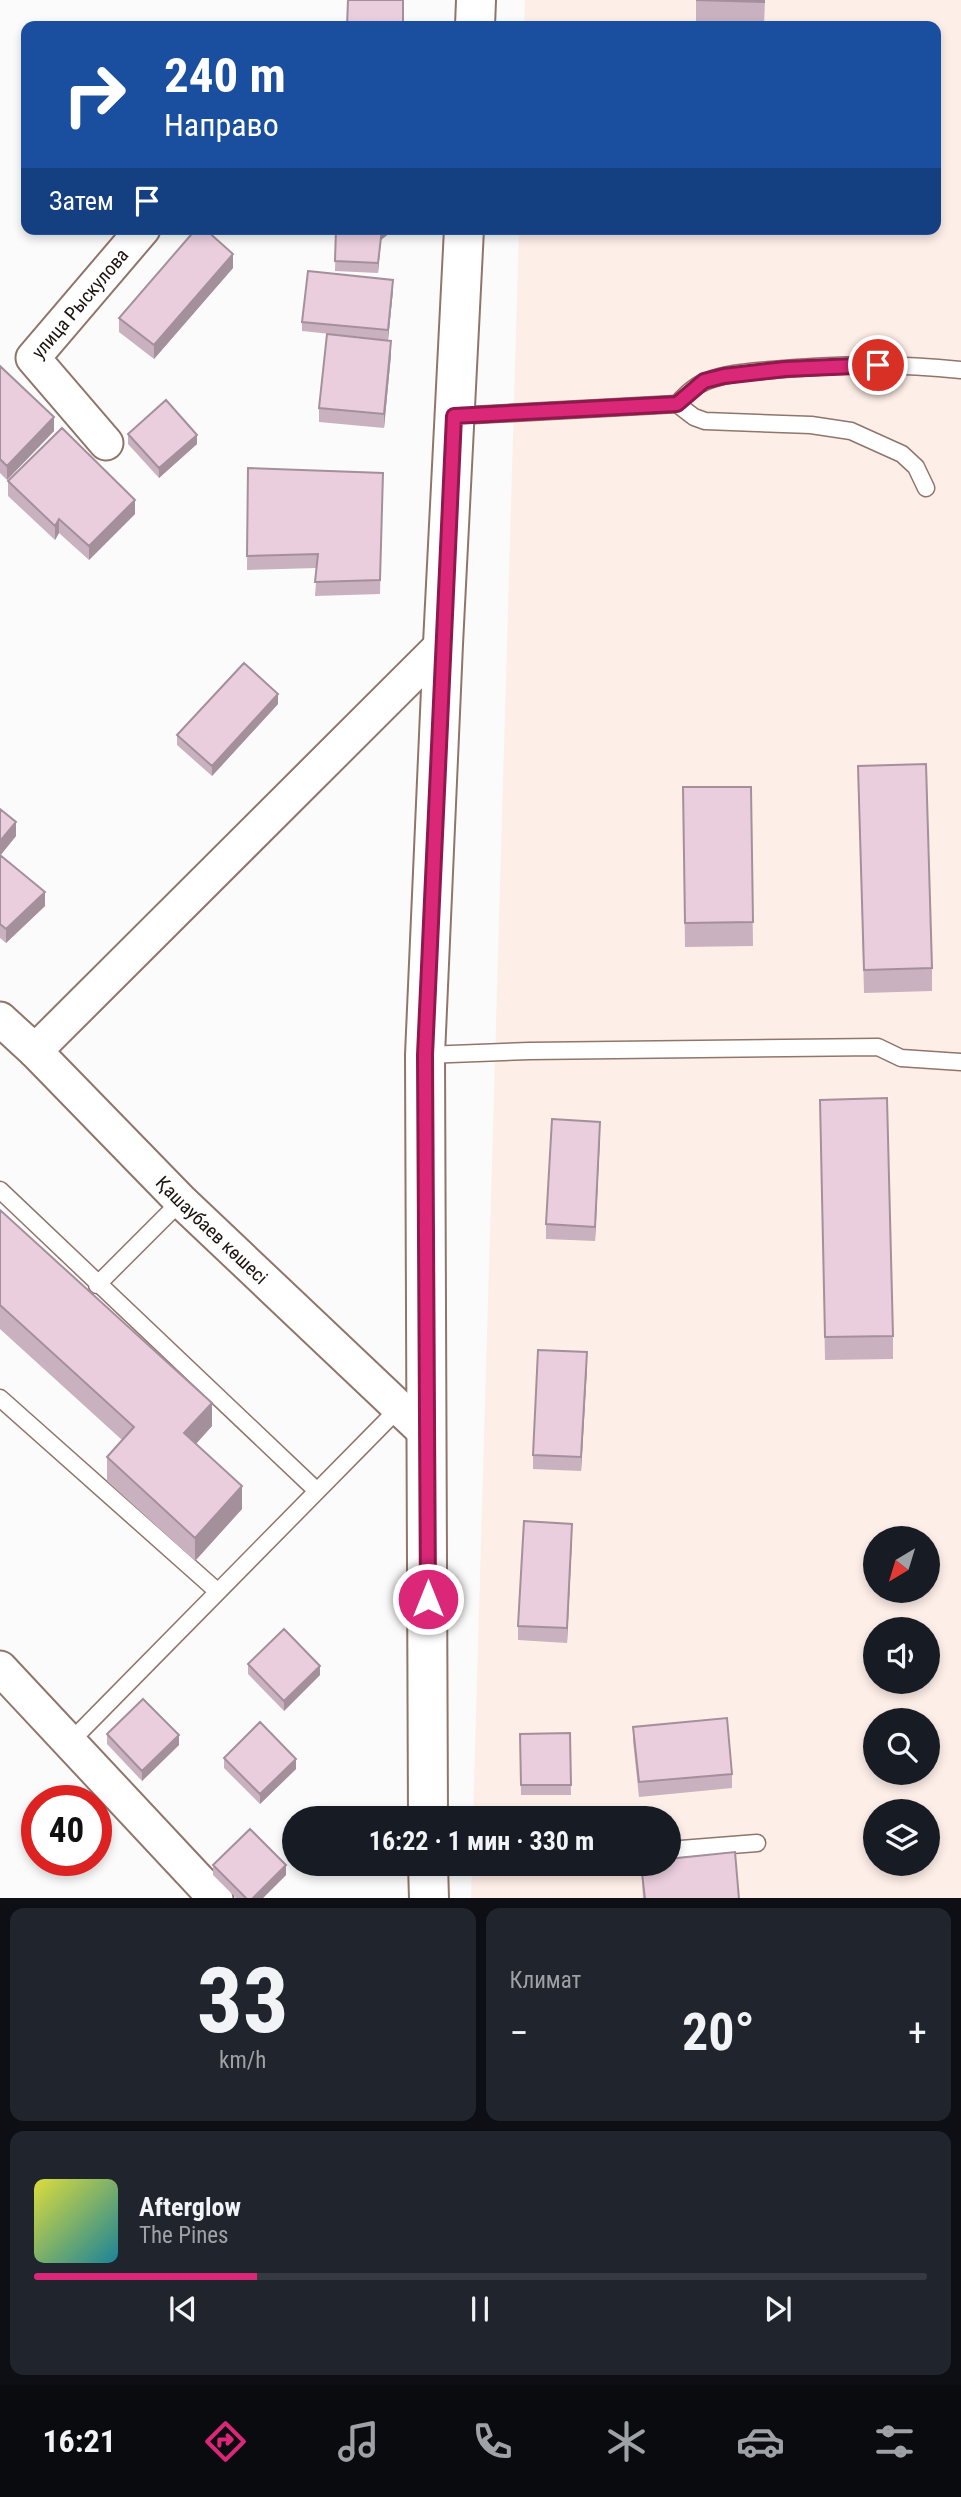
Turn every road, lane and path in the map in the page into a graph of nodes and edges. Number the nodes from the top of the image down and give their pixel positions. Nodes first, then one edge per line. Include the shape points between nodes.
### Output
1 (476, 0) edge
2 (475, 21) edge
3 (138, 235) edge
4 (464, 235) edge
5 (961, 370) edge
6 (677, 404) junction
7 (454, 416) junction
8 (106, 443) dead end
9 (926, 488) dead end
10 (443, 644) junction
11 (0, 1019) edge
12 (34, 1051) junction
13 (425, 1055) junction
14 (961, 1062) edge
15 (0, 1190) edge
16 (181, 1201) junction
17 (97, 1284) junction
18 (0, 1398) edge
19 (400, 1407) junction
20 (428, 1435) junction
21 (316, 1490) junction
22 (217, 1591) junction
23 (0, 1668) edge
24 (70, 1742) junction
25 (428, 1806) edge
26 (757, 1843) dead end
27 (681, 1849) edge
28 (215, 1898) edge

1 - 2 street
3 - 8 street, улица Рыскулова via 33,358
4 - 7 street
5 - 6 lane via 859,364 749,373 704,381
6 - 7 lane
6 - 9 lane via 705,421 851,431 902,454 916,467
7 - 10 street
10 - 12 street
10 - 13 street
11 - 12 street, Қашаубаев көшесі
12 - 16 street, Қашаубаев көшесі
13 - 14 lane via 878,1047 901,1058
13 - 20 street
15 - 17 lane
16 - 17 lane
16 - 19 street, Қашаубаев көшесі
17 - 21 lane
18 - 22 lane
19 - 20 street, Қашаубаев көшесі
19 - 21 lane
20 - 25 street
21 - 22 lane
22 - 24 lane
23 - 24 street
24 - 28 street
26 - 27 lane

